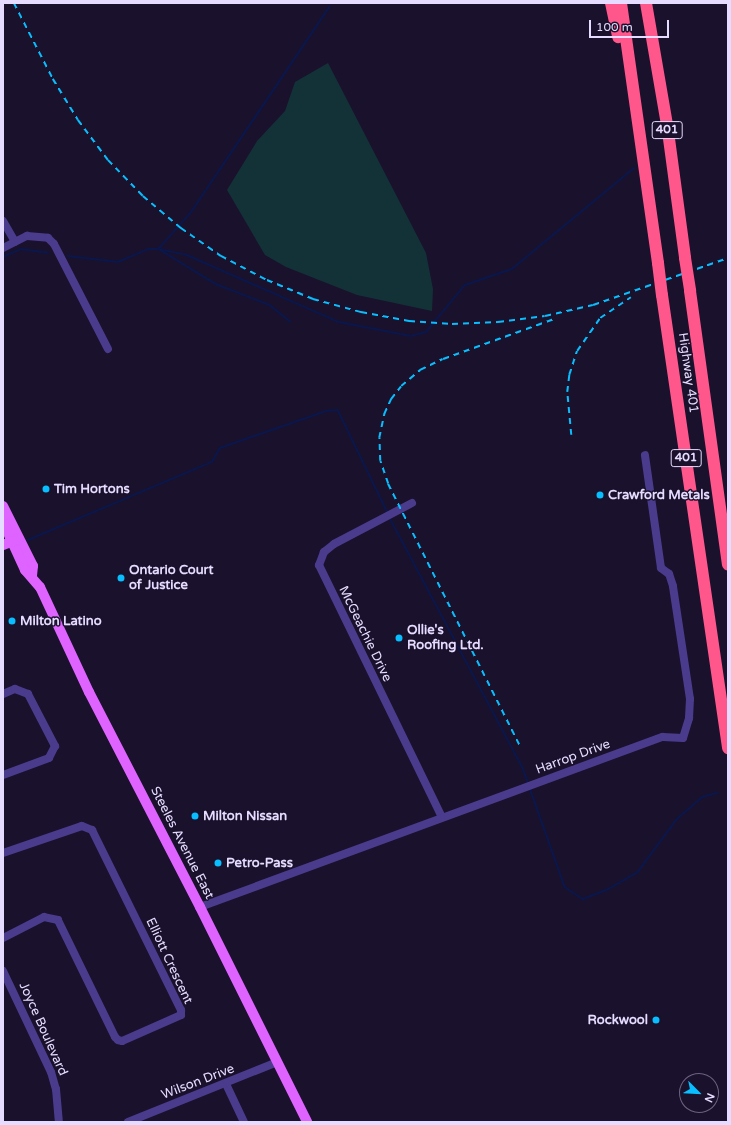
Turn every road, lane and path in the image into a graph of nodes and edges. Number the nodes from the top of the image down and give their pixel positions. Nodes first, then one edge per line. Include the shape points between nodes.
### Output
1 (611, 3) edge
2 (621, 3) edge
3 (646, 3) edge
4 (629, 63) junction
5 (3, 221) edge
6 (15, 242) junction
7 (3, 248) edge
8 (108, 349) dead end
9 (645, 455) dead end
10 (412, 503) dead end
11 (3, 506) edge
12 (3, 522) edge
13 (12, 536) edge
14 (3, 545) edge
15 (728, 564) edge
16 (3, 694) edge
17 (728, 748) edge
18 (3, 776) edge
19 (442, 817) junction
20 (3, 854) edge
21 (200, 907) junction
22 (3, 938) edge
23 (3, 971) edge
24 (277, 1062) junction
25 (226, 1084) junction
26 (59, 1122) edge
27 (128, 1122) edge
28 (244, 1122) edge
29 (307, 1122) edge

1 - 4 highway via 620,50
2 - 4 highway, Highway 401 / 401
3 - 15 highway, Highway 401 / 401, bridge via 667,124
4 - 17 highway, Highway 401 / 401, bridge
5 - 6 street
6 - 7 street
6 - 8 street via 34,235 51,241
9 - 19 street, Harrop Drive via 662,568 669,574 673,586 690,699 689,718 683,738 663,737
10 - 19 street, McGeachie Drive via 334,544 324,552 320,565
11 - 13 main road, Steeles Avenue East
12 - 13 main road, Steeles Avenue East
13 - 14 main road
13 - 21 main road, Steeles Avenue East via 25,570 32,576
16 - 18 street via 15,689 28,694 55,746 49,758
19 - 21 street, Harrop Drive
20 - 22 street, Elliott Crescent via 82,826 92,830 181,1010 181,1015 122,1041 118,1040 58,920 44,917
21 - 24 main road, Steeles Avenue East
23 - 26 street, Joyce Boulevard via 51,1072 56,1088
24 - 25 street, Wilson Drive
24 - 29 main road, Steeles Avenue East
25 - 27 street, Wilson Drive
25 - 28 street

